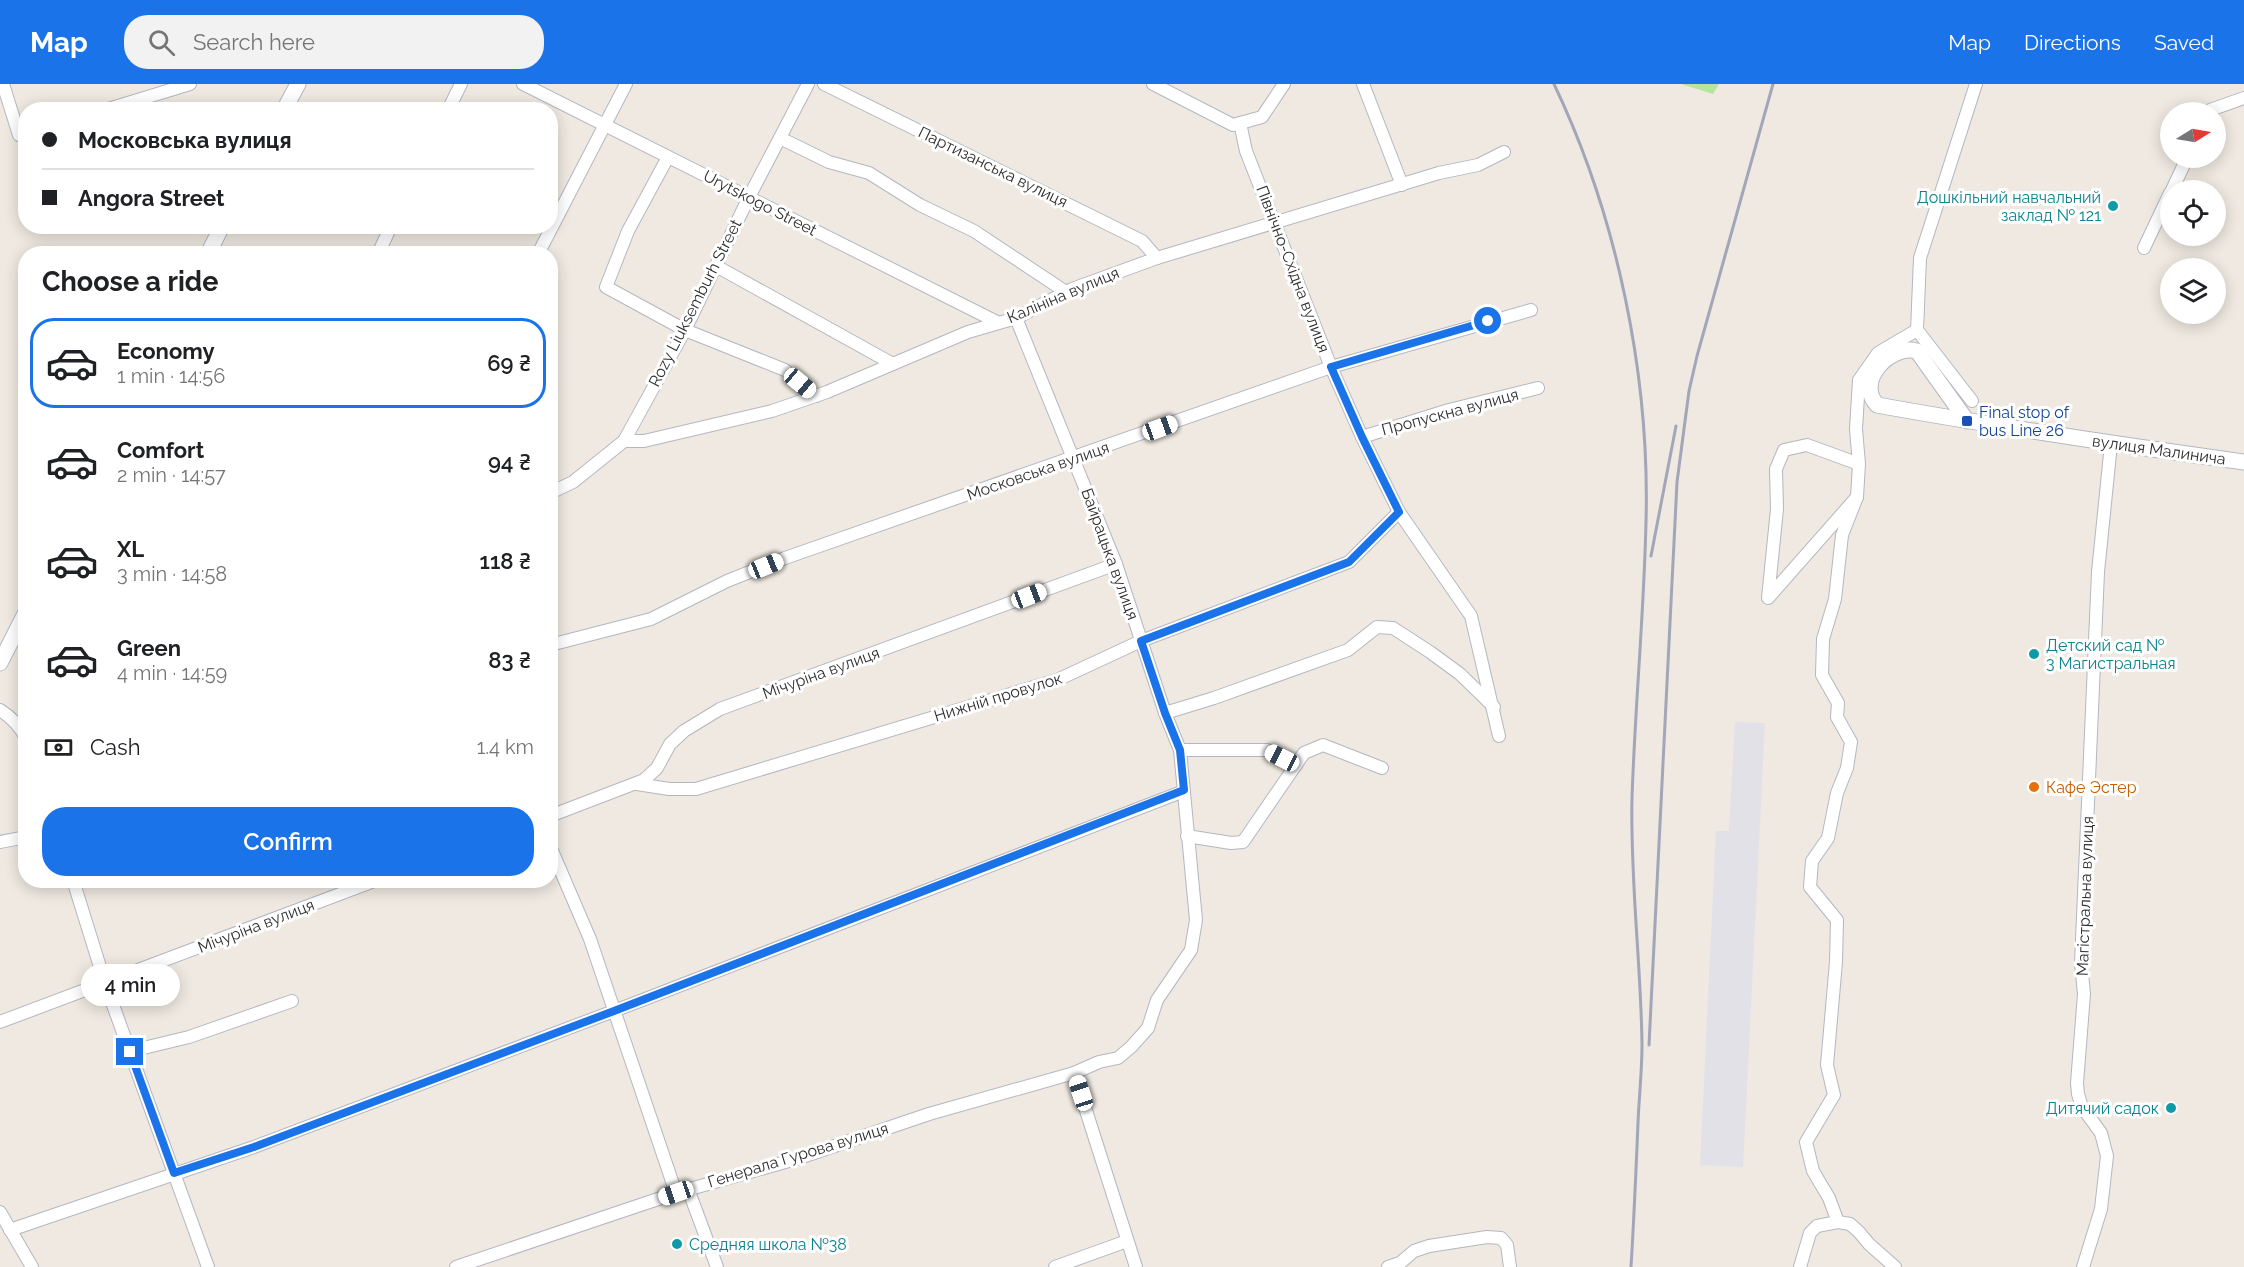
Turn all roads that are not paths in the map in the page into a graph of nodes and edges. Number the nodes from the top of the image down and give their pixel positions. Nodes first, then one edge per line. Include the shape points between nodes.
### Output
1 (3, 84) edge
2 (190, 84) edge
3 (298, 84) edge
4 (460, 84) edge
5 (523, 84) edge
6 (626, 84) edge
7 (808, 84) edge
8 (824, 84) edge
9 (1153, 84) edge
10 (1284, 84) edge
11 (1363, 84) edge
12 (1976, 84) edge
13 (2244, 98) edge
14 (131, 102) edge
15 (288, 102) edge
16 (452, 102) edge
17 (558, 102) edge
18 (558, 102) edge
19 (2226, 104) edge
20 (18, 123) edge
21 (1236, 124) junction
22 (604, 126) junction
23 (780, 138) junction
24 (1504, 152) dead end
25 (668, 157) junction
26 (1402, 185) junction
27 (749, 197) junction
28 (558, 215) edge
29 (2160, 215) edge
30 (1276, 223) junction
31 (2144, 248) dead end
32 (1156, 258) junction
33 (716, 266) junction
34 (1066, 292) junction
35 (1531, 310) dead end
36 (1016, 318) junction
37 (998, 322) junction
38 (685, 330) junction
39 (1917, 330) junction
40 (893, 364) junction
41 (1331, 367) junction
42 (1538, 388) dead end
43 (816, 396) junction
44 (1972, 401) dead end
45 (1967, 421) junction
46 (1362, 437) junction
47 (624, 441) junction
48 (2111, 444) junction
49 (1074, 458) junction
50 (2244, 462) edge
51 (1859, 464) junction
52 (558, 489) edge
53 (1857, 497) junction
54 (1399, 512) junction
55 (1116, 564) junction
56 (18, 628) edge
57 (1141, 641) junction
58 (558, 643) edge
59 (0, 663) edge
60 (1494, 707) junction
61 (0, 710) edge
62 (1165, 713) junction
63 (18, 726) edge
64 (1499, 736) dead end
65 (1180, 750) junction
66 (1296, 765) junction
67 (1382, 768) dead end
68 (637, 784) junction
69 (1184, 790) junction
70 (558, 813) edge
71 (1187, 836) junction
72 (18, 839) edge
73 (0, 842) edge
74 (558, 865) edge
75 (75, 888) edge
76 (355, 888) edge
77 (105, 983) junction
78 (1157, 1000) joint
79 (292, 1001) dead end
80 (614, 1011) junction
81 (0, 1022) edge
82 (130, 1052) junction
83 (1074, 1073) junction
84 (174, 1173) junction
85 (682, 1191) junction
86 (0, 1212) edge
87 (1838, 1222) junction
88 (10, 1230) junction
89 (1127, 1241) junction
90 (487, 1262) edge
91 (32, 1267) edge
92 (208, 1267) edge
93 (456, 1267) edge
94 (717, 1267) edge
95 (1055, 1267) edge
96 (1136, 1267) edge
97 (1388, 1267) edge
98 (1510, 1267) edge
99 (1800, 1267) edge
100 (1895, 1267) edge
101 (2083, 1267) edge

1 - 20 street
2 - 14 street
3 - 15 street
4 - 16 street
5 - 17 street, Urytskogo Street
6 - 22 street
7 - 23 street, Rozy Liuksemburh Street
8 - 32 street, Партизанська вулиця via 1142,241
9 - 21 street
10 - 21 street via 1262,117
11 - 26 street
12 - 39 street via 1920,258
13 - 19 street
18 - 22 street, Urytskogo Street
21 - 30 street, Північно-Східна вулиця
22 - 25 street, Urytskogo Street
22 - 28 street
23 - 27 street, Rozy Liuksemburh Street
23 - 34 street via 829,162 869,173 920,205 974,231
24 - 26 street, Калініна вулиця via 1478,165
25 - 27 street, Urytskogo Street
25 - 38 street via 628,231 606,287
26 - 30 street, Калініна вулиця
27 - 33 street, Rozy Liuksemburh Street
27 - 37 street, Urytskogo Street
29 - 31 street
30 - 32 street, Калініна вулиця
30 - 41 street, Північно-Східна вулиця
32 - 34 street, Калініна вулиця
33 - 38 street, Rozy Liuksemburh Street
33 - 40 street
34 - 36 street, Калініна вулиця
35 - 41 street, Московська вулиця
36 - 37 street, Калініна вулиця
36 - 49 street, Байрацька вулиця
37 - 40 street, Калініна вулиця
38 - 43 street via 785,370
38 - 47 street, Rozy Liuksemburh Street
39 - 44 street
39 - 51 street via 1878,353 1859,380
40 - 43 street, Калініна вулиця
41 - 46 street, Північно-Східна вулиця
41 - 49 street, Московська вулиця
42 - 46 street, Пропускна вулиця
43 - 47 street, Калініна вулиця via 720,424 645,441
45 - 45 street, вулиця Малинича via 1877,405 1870,390 1878,366 1899,350 1917,351
45 - 48 street, вулиця Малинича
46 - 54 street, Північно-Східна вулиця
47 - 52 street, Rozy Liuksemburh Street via 573,482
48 - 50 street, вулиця Малинича
48 - 101 street, Магістральна вулиця via 2098,572 2081,963 2084,994 2077,1083 2082,1107 2101,1133 2107,1156 2101,1209
49 - 55 street, Байрацька вулиця
49 - 58 street, Московська вулиця via 785,558 727,581 651,619
51 - 53 street
51 - 53 street via 1808,445 1785,450 1776,469 1777,509 1768,598
53 - 87 street via 1842,536 1835,599 1823,639 1822,675 1838,703 1837,717 1851,742 1828,838 1812,861 1810,887 1837,920 1827,1065 1834,1095 1806,1142 1813,1171
54 - 57 street, Нижній провулок via 1349,562
54 - 60 street, Північно-Східна вулиця via 1471,616
55 - 57 street, Байрацька вулиця
55 - 68 street, Мічуріна вулиця via 720,709 684,731 670,744 657,768
56 - 59 street
57 - 62 street, Байрацька вулиця
57 - 68 street, Нижній провулок via 1057,680 696,789
60 - 62 street via 1430,652 1393,628 1377,627 1348,650
60 - 64 street, Північно-Східна вулиця
61 - 63 street
62 - 65 street, Байрацька вулиця
65 - 66 street via 1267,750
65 - 69 street, Байрацька вулиця
66 - 67 street via 1304,753 1323,745
66 - 71 street via 1243,842
68 - 70 street, Мічуріна вулиця
69 - 71 street, Байрацька вулиця
69 - 80 street
71 - 78 street, Байрацька вулиця via 1196,920 1191,950
72 - 73 street
74 - 80 street via 590,939
75 - 77 street
76 - 77 street, Мічуріна вулиця
77 - 81 street, Мічуріна вулиця
77 - 82 street
78 - 83 street, Генерала Гурова вулиця via 1148,1028 1131,1047 1118,1058
79 - 82 street
80 - 84 street via 254,1147
80 - 85 street
82 - 84 street
83 - 85 street, Генерала Гурова вулиця
83 - 89 street
84 - 88 street
84 - 92 street
85 - 90 street, Генерала Гурова вулиця
85 - 94 street
86 - 88 street
87 - 99 street via 1817,1226 1810,1233
87 - 100 street via 1850,1224
88 - 91 street
89 - 95 street
89 - 96 street
90 - 93 street, Генерала Гурова вулиця
97 - 98 street via 1429,1246 1487,1237 1501,1238 1507,1245

